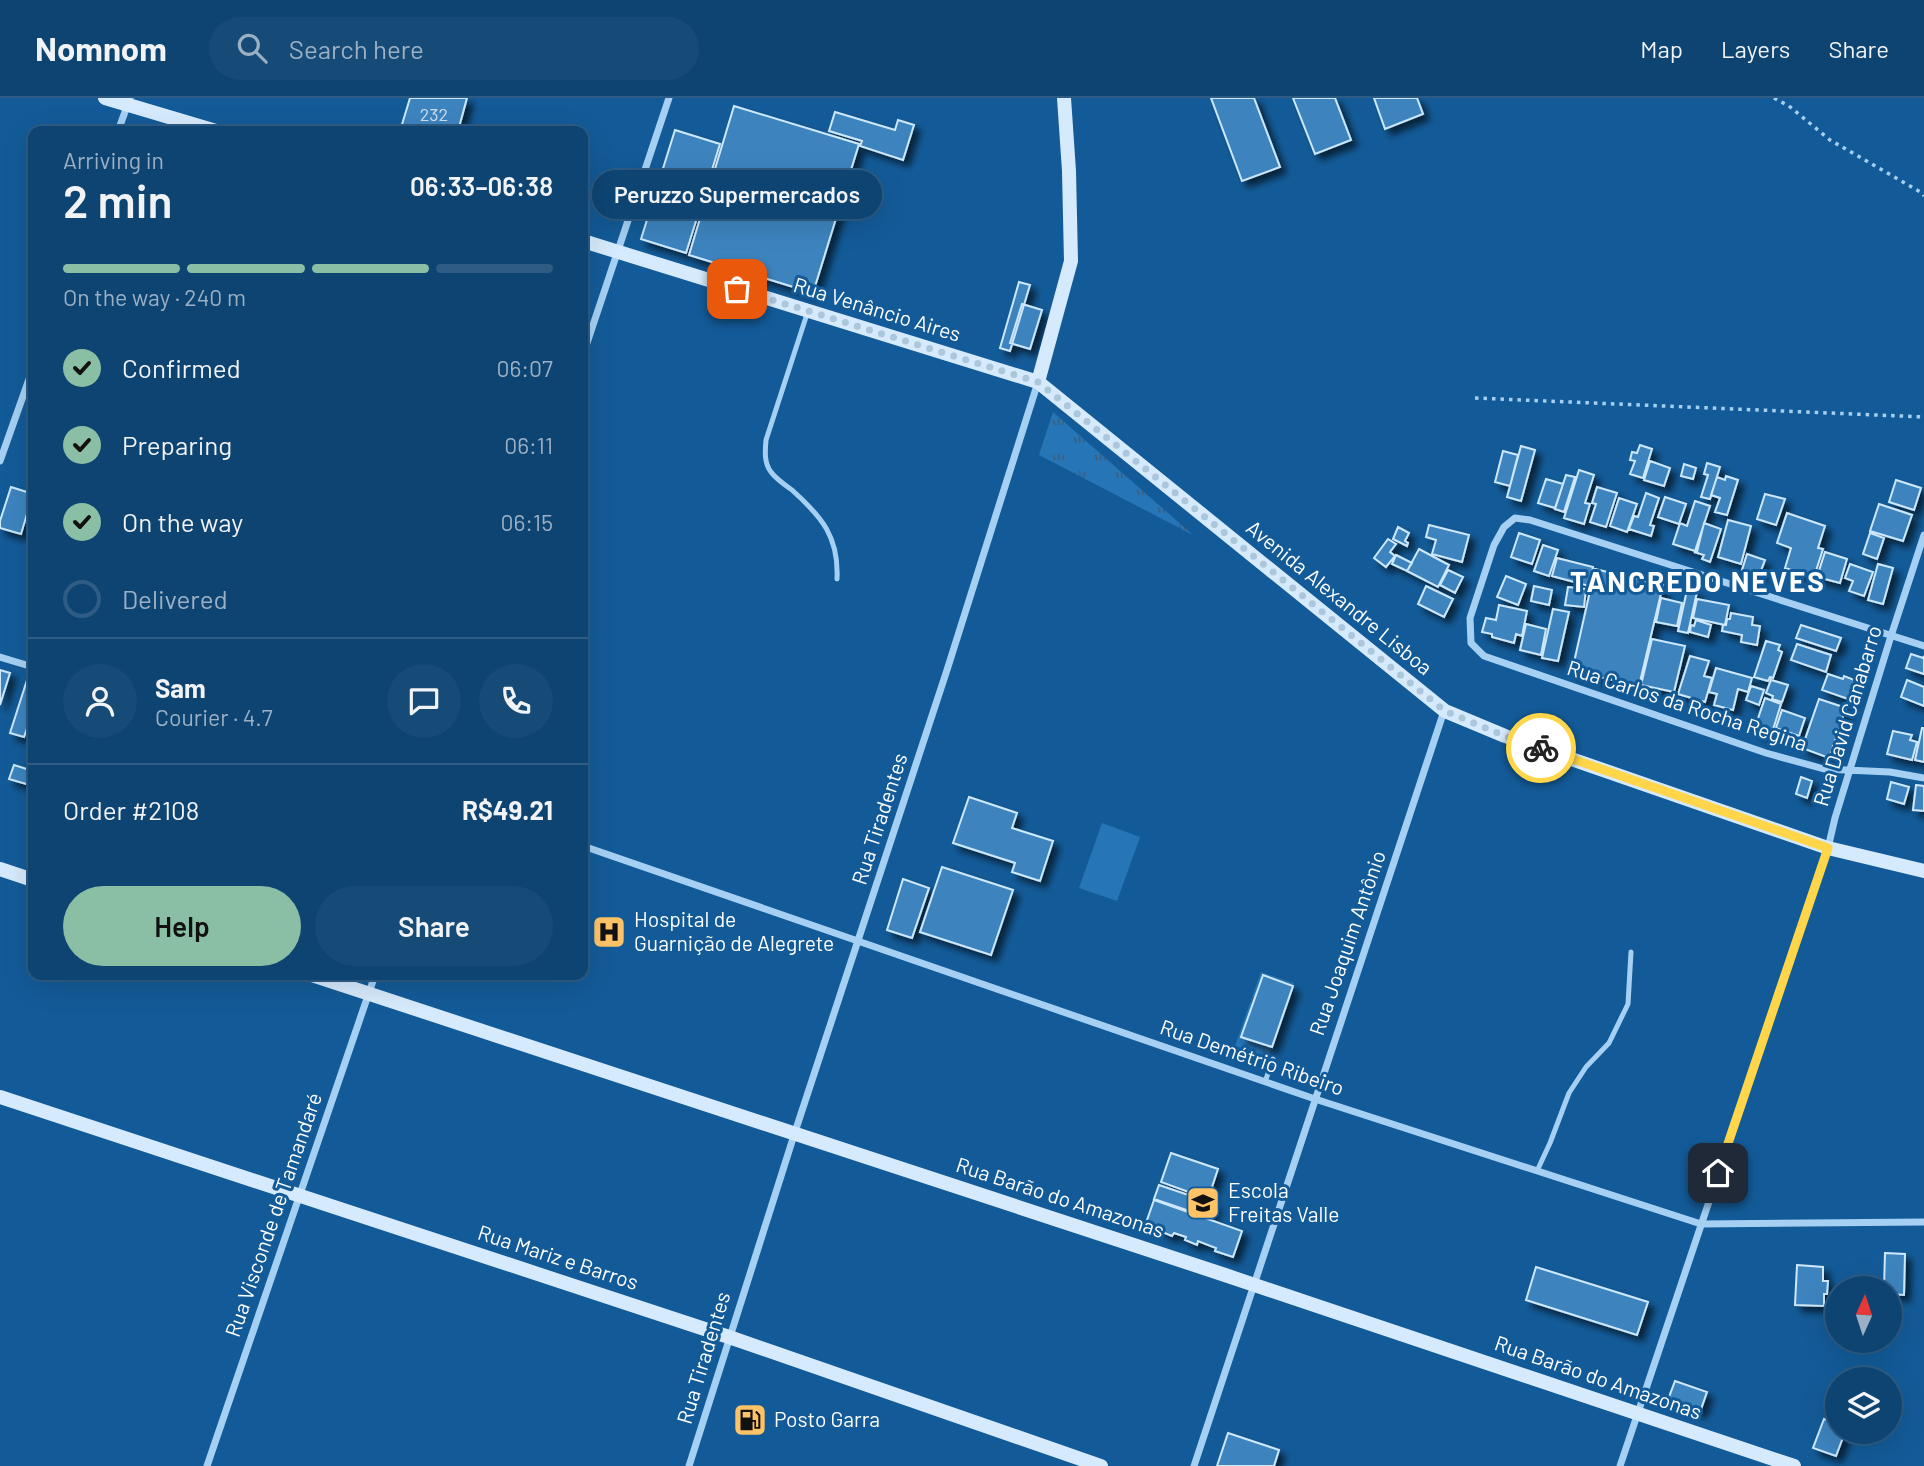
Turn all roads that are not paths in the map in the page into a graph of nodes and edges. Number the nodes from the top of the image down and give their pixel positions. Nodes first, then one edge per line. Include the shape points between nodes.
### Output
1 (105, 98) edge
2 (669, 98) edge
3 (1064, 98) edge
4 (128, 101) edge
5 (120, 126) edge
6 (201, 126) edge
7 (588, 242) edge
8 (617, 251) junction
9 (808, 311) junction
10 (588, 340) edge
11 (28, 382) edge
12 (1038, 382) junction
13 (0, 461) edge
14 (1924, 535) edge
15 (836, 579) dead end
16 (1891, 636) junction
17 (1924, 646) edge
18 (0, 657) edge
19 (28, 665) edge
20 (1445, 711) junction
21 (1851, 770) junction
22 (1924, 778) edge
23 (588, 848) edge
24 (1828, 848) junction
25 (0, 869) edge
26 (1924, 872) edge
27 (28, 878) edge
28 (858, 941) junction
29 (1631, 952) dead end
30 (327, 980) edge
31 (373, 980) edge
32 (368, 994) junction
33 (1273, 1059) dead end
34 (1265, 1082) junction
35 (0, 1097) edge
36 (1315, 1099) junction
37 (794, 1132) junction
38 (1537, 1171) junction
39 (300, 1194) junction
40 (1924, 1222) edge
41 (1701, 1224) junction
42 (1255, 1284) junction
43 (729, 1337) junction
44 (1638, 1414) junction
45 (207, 1466) edge
46 (689, 1466) edge
47 (1101, 1466) edge
48 (1194, 1466) edge
49 (1620, 1466) edge
50 (1794, 1466) edge

1 - 4 street
2 - 8 street
3 - 12 street via 1071,261
4 - 5 street
4 - 6 street
7 - 8 street, Rua Venâncio Aires
8 - 9 street, Rua Venâncio Aires
8 - 10 street
9 - 12 street, Rua Venâncio Aires
9 - 15 lane via 766,440 765,456 770,471 827,527 838,560
11 - 13 street
12 - 20 street, Avenida Alexandre Lisboa
12 - 28 street, Rua Tiradentes
14 - 16 street, Rua David Canabarro
16 - 17 street
16 - 21 street, Rua David Canabarro
16 - 21 street, Rua Carlos da Rocha Regina via 1530,520 1515,519 1504,527 1494,545 1470,618 1471,643 1484,656 1766,753 1825,769
18 - 19 street
20 - 24 street, Avenida Alexandre Lisboa
20 - 36 street, Rua Joaquim Antônio
21 - 22 street, Rua Carlos da Rocha Regina
21 - 24 street, Rua David Canabarro
23 - 28 street, Rua Demétrio Ribeiro
24 - 26 street, Avenida Alexandre Lisboa
24 - 41 street, Rua David Canabarro
25 - 27 street
28 - 34 street, Rua Demétrio Ribeiro
28 - 37 street, Rua Tiradentes
29 - 38 lane via 1628,1004 1609,1043 1569,1093
30 - 32 street, Rua Barão do Amazonas
31 - 32 street, Rua Visconde de Tamandaré
32 - 37 street, Rua Barão do Amazonas
32 - 39 street, Rua Visconde de Tamandaré
33 - 34 lane
34 - 36 street, Rua Demétrio Ribeiro
35 - 39 street, Rua Mariz e Barros
36 - 38 street, Rua Demétrio Ribeiro
36 - 42 street, Rua Joaquim Antônio
37 - 42 street, Rua Barão do Amazonas
37 - 43 street, Rua Tiradentes
38 - 41 street, Rua Demétrio Ribeiro
39 - 43 street, Rua Mariz e Barros
39 - 45 street, Rua Visconde de Tamandaré
40 - 41 street, Rua Demétrio Ribeiro
41 - 44 street, Rua David Canabarro
42 - 44 street, Rua Barão do Amazonas
42 - 48 street, Rua Joaquim Antônio
43 - 46 street, Rua Tiradentes
43 - 47 street, Rua Mariz e Barros
44 - 49 street, Rua David Canabarro
44 - 50 street, Rua Barão do Amazonas

